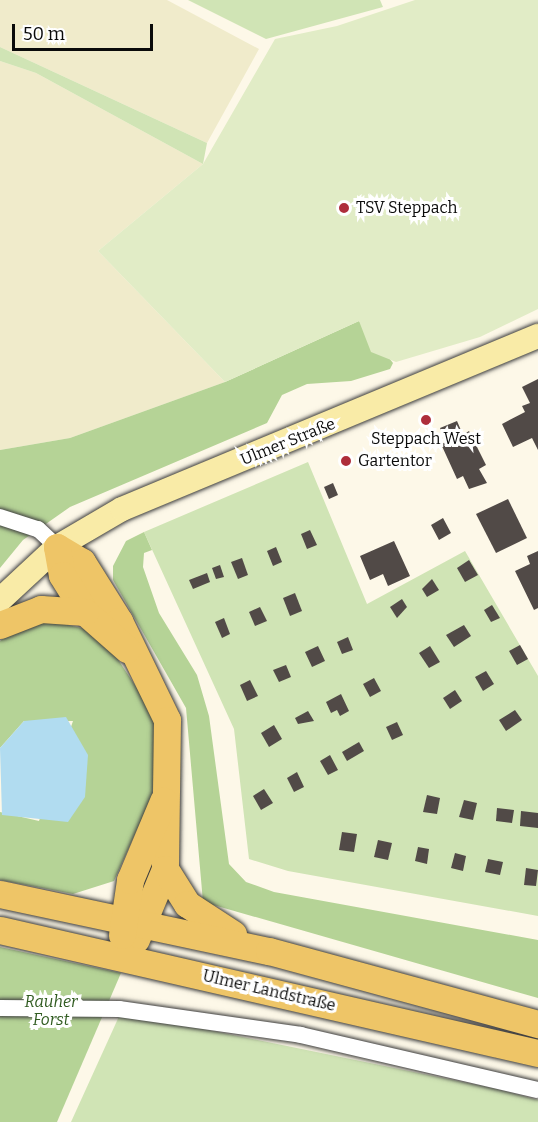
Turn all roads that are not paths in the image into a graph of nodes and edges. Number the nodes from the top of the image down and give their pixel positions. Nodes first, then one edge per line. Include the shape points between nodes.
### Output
1 (538, 336) edge
2 (0, 517) edge
3 (51, 542) junction
4 (0, 600) edge
5 (85, 612) junction
6 (0, 625) edge
7 (132, 654) junction
8 (169, 788) junction
9 (165, 869) junction
10 (0, 894) edge
11 (133, 921) junction
12 (0, 930) edge
13 (269, 951) junction
14 (124, 958) junction
15 (0, 1008) edge
16 (534, 1023) edge
17 (538, 1053) edge
18 (538, 1090) edge

1 - 3 street, Ulmer Straße via 415,392 178,484
2 - 3 street via 17,519
3 - 4 street, Ulmer Straße
3 - 5 main road via 62,575
3 - 7 main road via 82,562
5 - 6 main road via 41,609
5 - 7 main road
7 - 8 main road via 167,720
8 - 9 main road
8 - 11 main road via 130,880
9 - 11 main road
9 - 13 main road via 187,904 204,920
10 - 11 main road
11 - 13 main road
11 - 14 main road
12 - 14 main road, Ulmer Landstraße
13 - 16 main road
14 - 17 main road, Ulmer Landstraße
15 - 18 street via 119,1009 301,1035

